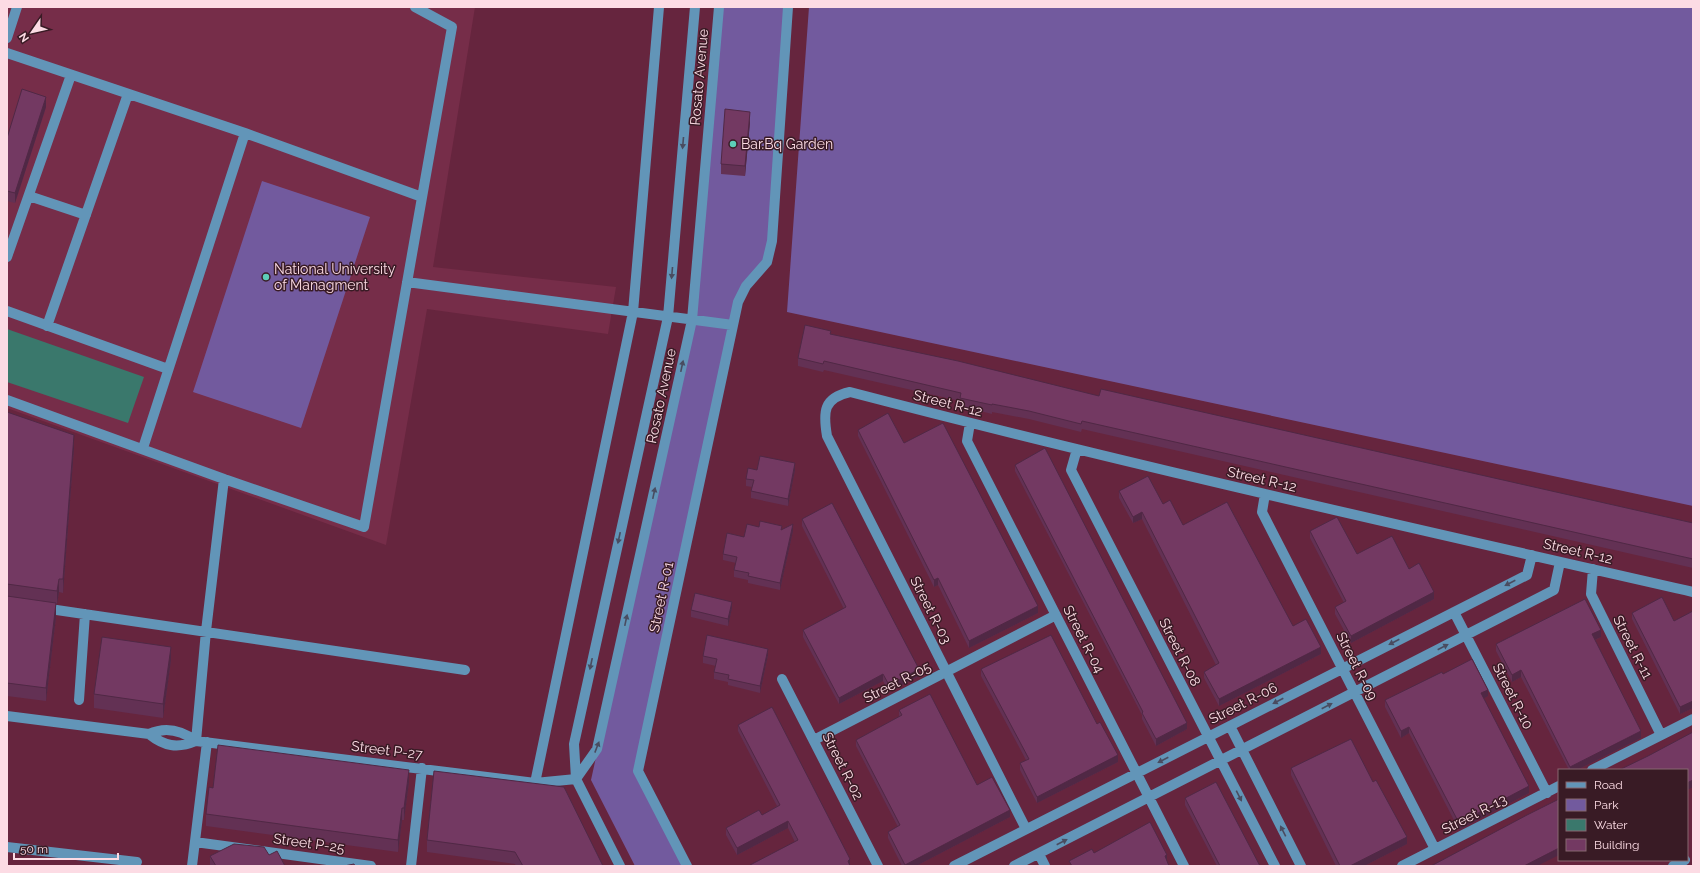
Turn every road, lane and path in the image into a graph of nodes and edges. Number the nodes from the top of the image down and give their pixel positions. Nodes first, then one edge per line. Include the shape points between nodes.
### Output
1 (18, 7) edge
2 (415, 7) edge
3 (659, 7) edge
4 (695, 7) edge
5 (719, 7) edge
6 (788, 7) edge
7 (7, 38) edge
8 (7, 53) edge
9 (71, 74) junction
10 (128, 94) junction
11 (245, 134) junction
12 (29, 196) junction
13 (422, 197) junction
14 (86, 215) junction
15 (7, 257) edge
16 (407, 282) junction
17 (7, 311) edge
18 (633, 312) junction
19 (668, 317) junction
20 (692, 320) junction
21 (733, 325) junction
22 (47, 326) junction
23 (168, 369) junction
24 (7, 400) edge
25 (829, 402) joint
26 (970, 423) junction
27 (143, 448) junction
28 (1077, 449) junction
29 (224, 479) junction
30 (1265, 494) junction
31 (1532, 555) junction
32 (1560, 562) junction
33 (1593, 569) junction
34 (1693, 592) edge
35 (30, 606) edge
36 (1454, 612) junction
37 (85, 614) junction
38 (1056, 615) junction
39 (206, 632) junction
40 (1466, 635) junction
41 (1342, 669) junction
42 (465, 670) dead end
43 (947, 672) junction
44 (782, 679) dead end
45 (1354, 692) junction
46 (79, 700) dead end
47 (7, 716) edge
48 (1693, 719) edge
49 (1230, 726) junction
50 (148, 734) junction
51 (1661, 735) junction
52 (1208, 737) junction
53 (814, 740) junction
54 (196, 741) junction
55 (207, 742) junction
56 (1242, 750) junction
57 (1221, 761) junction
58 (422, 768) junction
59 (1594, 769) edge
60 (1137, 773) junction
61 (576, 779) junction
62 (535, 783) junction
63 (1558, 787) edge
64 (1547, 793) junction
65 (1149, 797) junction
66 (1026, 829) junction
67 (195, 842) junction
68 (7, 847) edge
69 (1435, 849) junction
70 (1038, 854) junction
71 (293, 855) junction
72 (1682, 861) edge
73 (137, 862) dead end
74 (192, 866) edge
75 (299, 866) edge
76 (371, 866) edge
77 (411, 866) edge
78 (620, 866) edge
79 (687, 866) edge
80 (878, 866) edge
81 (954, 866) edge
82 (1014, 866) edge
83 (1045, 866) edge
84 (1184, 866) edge
85 (1275, 866) edge
86 (1301, 866) edge
87 (1402, 866) edge
88 (1673, 866) edge

1 - 7 street
2 - 13 street via 452,27
3 - 18 street
4 -> 19 street, Rosato Avenue
5 - 20 street, Rosato Avenue
6 - 21 street, Street R-01 via 772,241 767,262 746,286 738,302
8 - 9 street
9 - 10 street
9 - 12 street
10 - 11 street
10 - 14 street
11 - 13 street
11 - 23 street
12 - 14 street
12 - 15 street
13 - 16 street
14 - 22 street
16 - 18 street
16 - 29 street via 364,527
17 - 22 street
18 - 19 street
18 - 62 street
19 - 20 street
19 -> 61 street, Rosato Avenue via 574,744
20 - 21 street
61 -> 20 street, Rosato Avenue via 597,749
21 - 79 street, Street R-01 via 638,772
22 - 23 street
23 - 27 street
24 - 27 street
25 - 26 street, Street R-12 via 838,395 850,392
25 - 43 street, Street R-03 via 824,416 827,436
26 - 28 street, Street R-12
26 - 38 street, Street R-04 via 967,441
27 - 29 street
28 - 30 street, Street R-12
28 - 52 street, Street R-08 via 1071,470
29 - 39 street
30 - 31 street, Street R-12
30 - 41 street, Street R-09 via 1262,512
31 - 32 street, Street R-12
31 -> 36 street, Street R-06 via 1527,574
32 - 33 street, Street R-12
32 - 40 street via 1554,590
33 - 34 street, Street R-12
33 - 51 street, Street R-11 via 1590,594
35 - 37 street
36 - 40 street, Street R-10
36 -> 41 street, Street R-06
37 - 39 street
37 - 46 street
38 - 43 street, Street R-05
38 - 60 street, Street R-04
39 - 42 street
39 - 54 street
45 -> 40 street
40 - 64 street, Street R-10
41 - 45 street, Street R-09
41 -> 49 street, Street R-06
43 - 53 street, Street R-05
43 - 66 street, Street R-03
44 - 53 street, Street R-02
56 -> 45 street
45 - 69 street, Street R-09
47 - 50 street
48 - 51 street
49 - 52 street, Street R-06
49 - 56 street
50 - 54 street, Street P-27 via 159,729 171,730 184,732
50 - 54 street, Street P-27 via 159,742 183,747
51 - 59 street
52 - 57 street, Street R-08
52 -> 60 street, Street R-06
53 - 80 street, Street R-02
54 - 55 street, Street P-27
55 - 58 street, Street P-27
55 - 67 street
56 - 57 street
86 -> 56 street
57 - 65 street
57 -> 85 street, Street R-08
58 - 62 street, Street P-27
58 - 77 street
60 - 65 street, Street R-04
60 - 66 street, Street R-06
61 - 62 street, Street P-27
61 - 78 street, Rosato Avenue
63 - 64 street, Street R-13
64 - 69 street, Street R-13
70 -> 65 street
65 - 84 street, Street R-04
66 - 81 street, Street R-06
67 - 71 street, Street P-25
67 - 74 street
68 - 73 street
69 - 87 street, Street R-13
70 - 82 street
70 - 83 street
71 - 75 street
71 - 76 street, Street P-25
72 - 88 street

